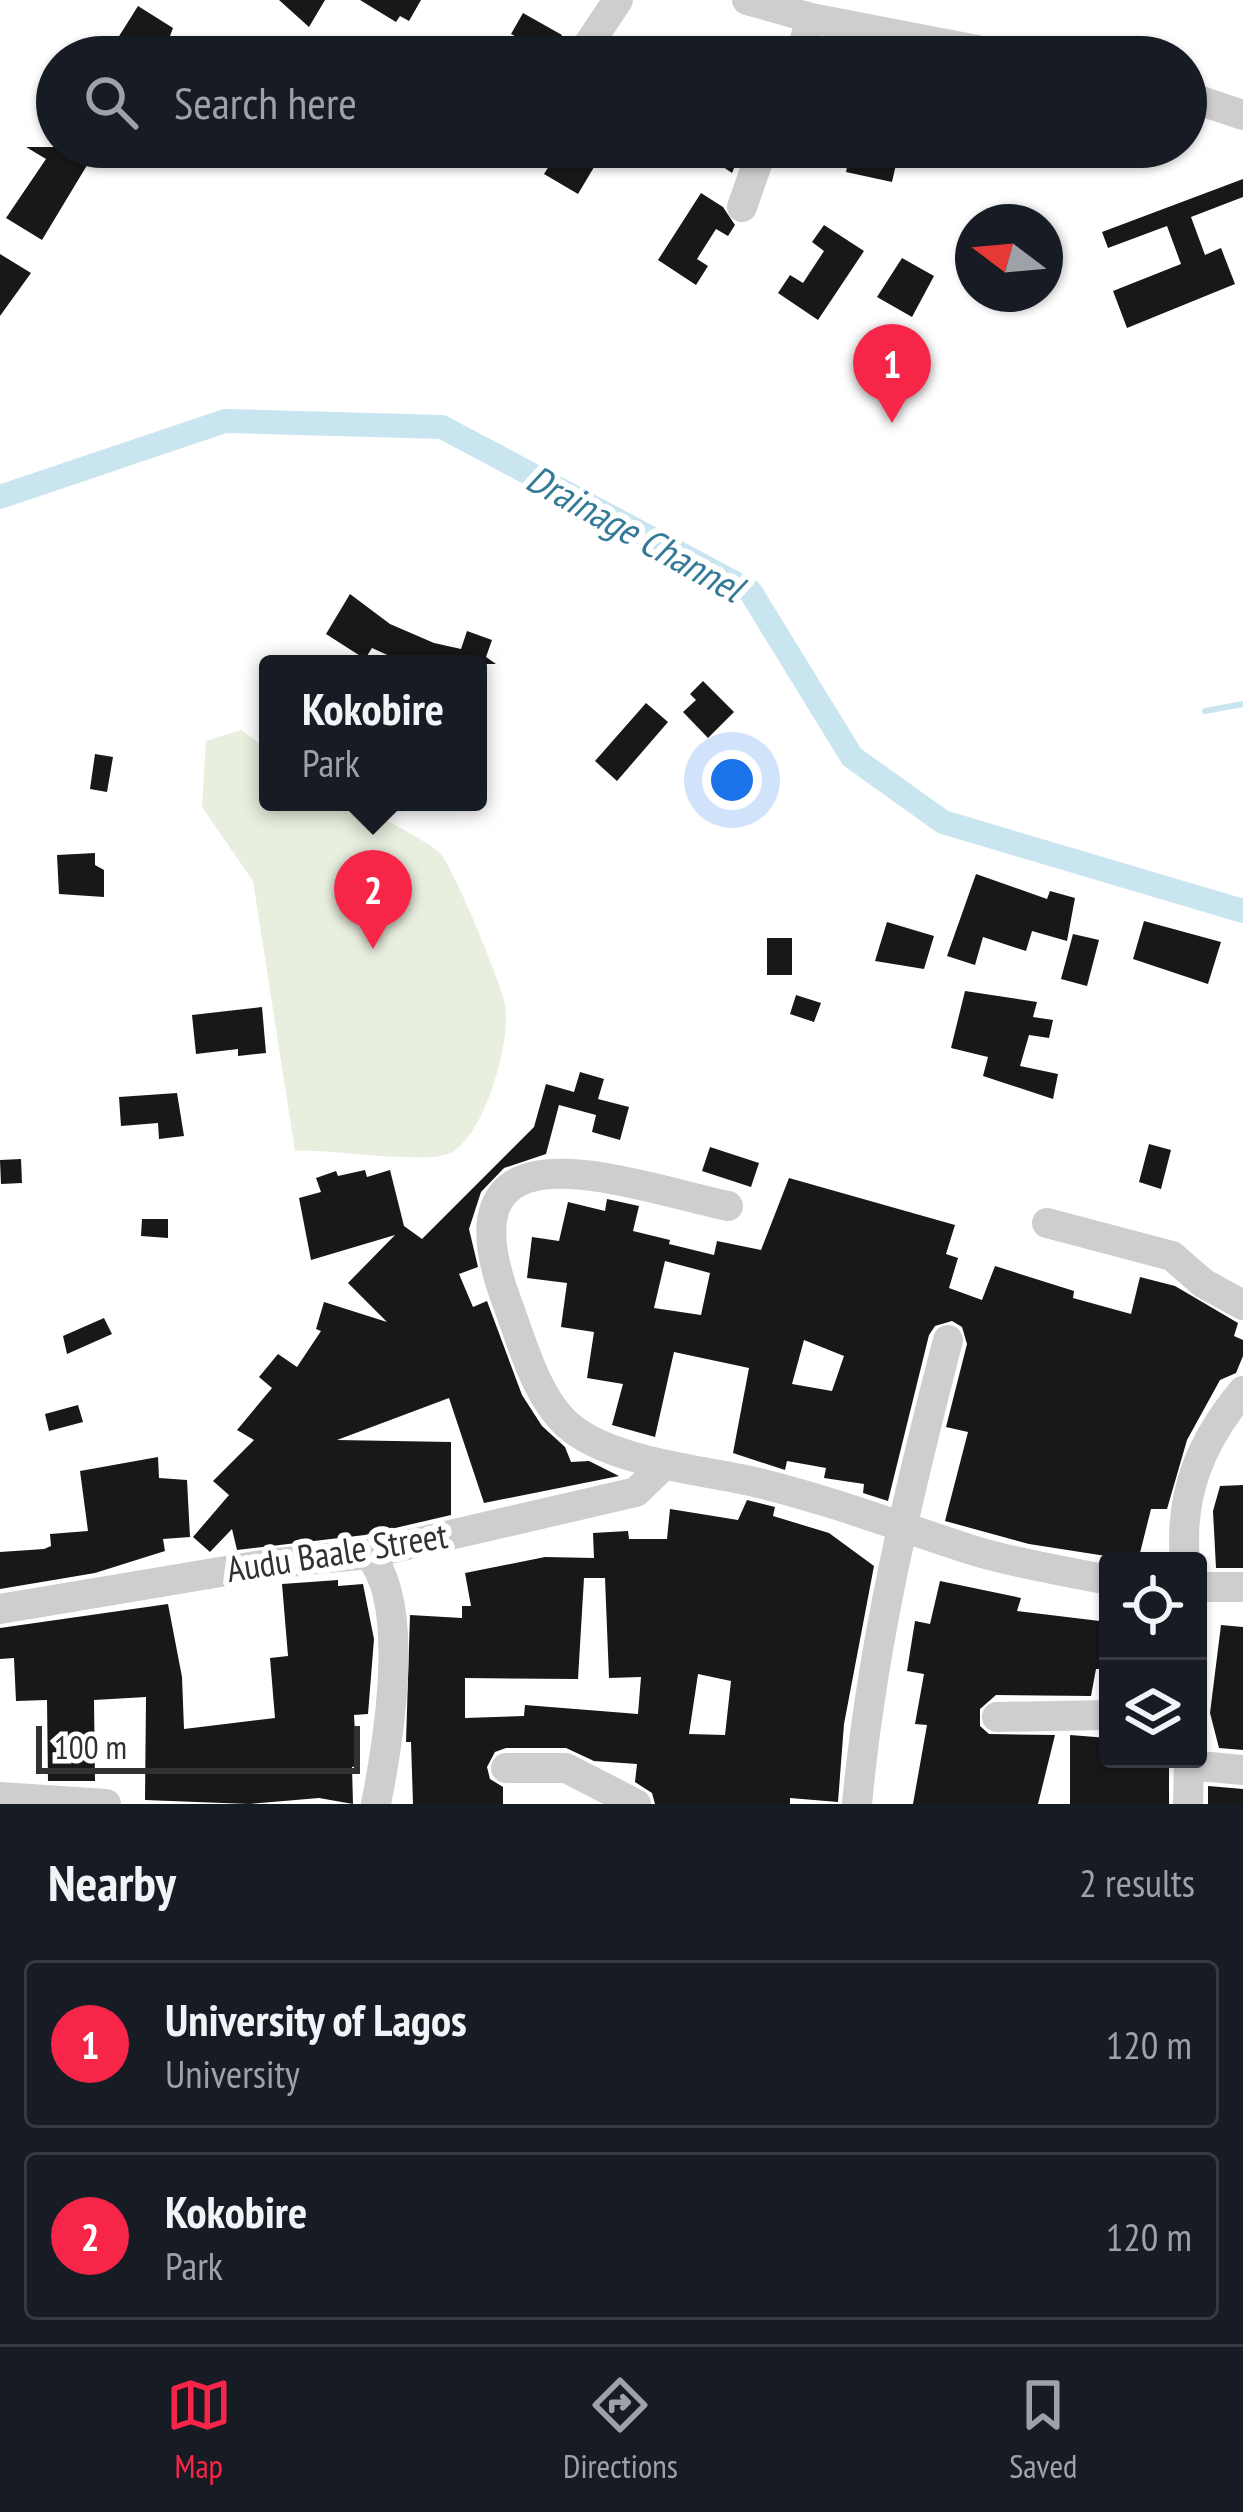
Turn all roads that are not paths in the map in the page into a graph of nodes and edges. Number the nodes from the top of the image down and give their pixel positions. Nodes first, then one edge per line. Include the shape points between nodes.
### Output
1 (618, 0) edge
2 (747, 0) edge
3 (811, 18) junction
4 (594, 36) edge
5 (806, 36) edge
6 (904, 36) edge
7 (1207, 103) edge
8 (1243, 116) edge
9 (756, 168) edge
10 (742, 207) dead end
11 (728, 1206) dead end
12 (1047, 1223) dead end
13 (1243, 1304) edge
14 (948, 1340) dead end
15 (1243, 1390) edge
16 (663, 1466) junction
17 (900, 1523) junction
18 (1186, 1552) edge
19 (368, 1554) junction
20 (1099, 1578) edge
21 (1207, 1587) edge
22 (1243, 1587) edge
23 (0, 1609) edge
24 (1099, 1714) edge
25 (997, 1717) dead end
26 (1207, 1765) edge
27 (506, 1768) dead end
28 (1189, 1768) edge
29 (1243, 1770) edge
30 (0, 1797) edge
31 (38, 1802) edge
32 (106, 1804) edge
33 (376, 1804) edge
34 (636, 1804) edge
35 (857, 1804) edge
36 (1188, 1804) edge

1 - 4 street
2 - 3 street
3 - 5 street
3 - 6 street
7 - 8 street
9 - 10 street
11 - 16 street via 551,1171 518,1180 489,1220 492,1264 559,1415 571,1429
12 - 13 street via 1172,1256
14 - 17 street
15 - 18 street via 1191,1476
16 - 17 street via 755,1481
16 - 19 street, Audu Baale Street via 636,1492
17 - 20 street via 977,1552
17 - 35 street via 868,1684
19 - 23 street, Audu Baale Street
19 - 33 street via 385,1572 391,1617
21 - 22 street
24 - 25 street
26 - 29 street
27 - 34 street via 566,1768
28 - 36 street
30 - 31 street
31 - 32 street

